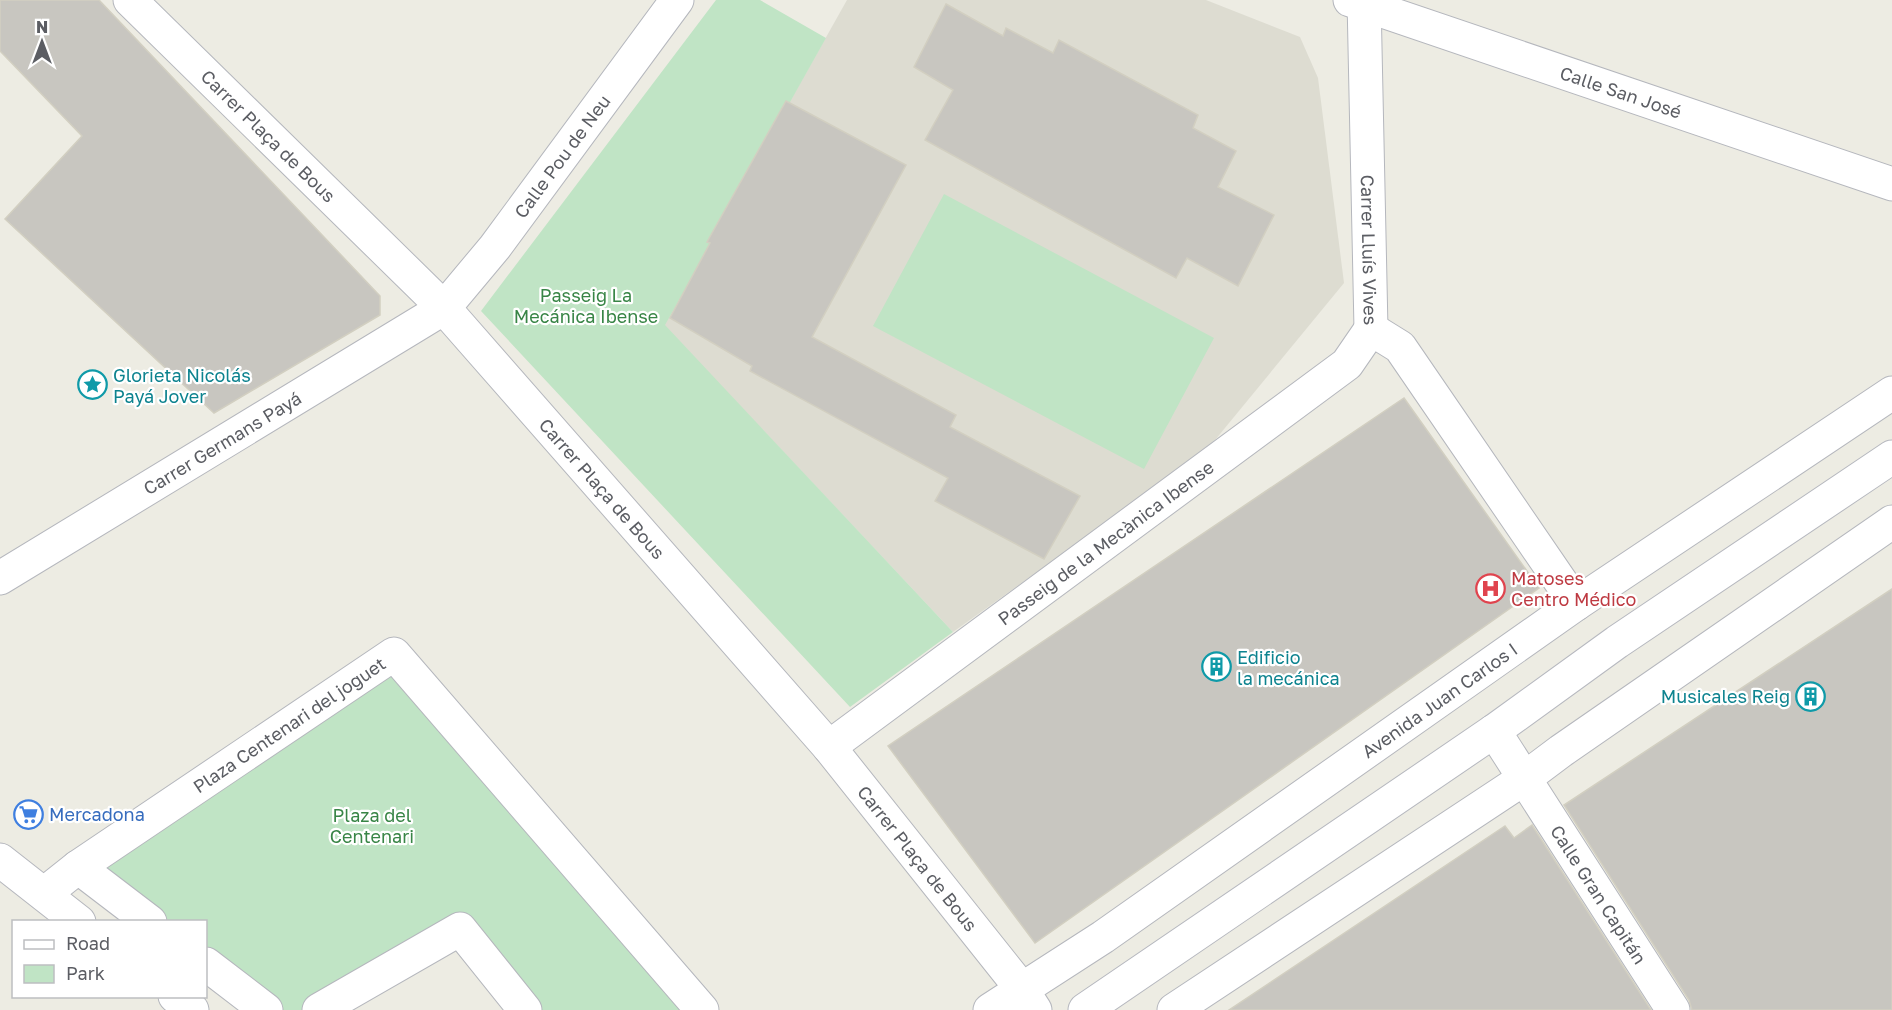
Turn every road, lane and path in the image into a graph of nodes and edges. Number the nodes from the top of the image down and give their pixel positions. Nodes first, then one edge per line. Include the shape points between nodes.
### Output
1 (130, 0) edge
2 (677, 0) edge
3 (1360, 2) edge
4 (1892, 184) edge
5 (444, 308) junction
6 (1371, 329) junction
7 (1892, 393) edge
8 (1892, 457) edge
9 (1892, 522) edge
10 (0, 578) edge
11 (1576, 604) junction
12 (1494, 731) junction
13 (829, 747) junction
14 (1525, 778) junction
15 (0, 860) edge
16 (78, 867) junction
17 (44, 894) junction
18 (78, 920) edge
19 (149, 920) edge
20 (207, 965) edge
21 (177, 998) edge
22 (1028, 999) edge
23 (192, 1010) edge
24 (266, 1010) edge
25 (319, 1010) edge
26 (525, 1010) edge
27 (702, 1010) edge
28 (990, 1010) edge
29 (1085, 1010) edge
30 (1174, 1010) edge
31 (1673, 1010) edge

1 - 5 street, Carrer Plaça de Bous
2 - 5 street, Calle Pou de Neu via 495,247
3 - 4 street, Calle San José
3 - 6 street, Carrer Lluís Vives
5 - 10 street, Carrer Germans Payá
5 - 13 street, Carrer Plaça de Bous
6 - 11 street, Carrer Lluís Vives via 1400,347
6 - 13 street, Passeig de la Mecànica Ibense via 1347,364
7 - 11 street, Avenida Juan Carlos I
8 - 12 street via 1617,642
9 - 14 street
11 - 22 street, Avenida Juan Carlos I via 1103,937
12 - 14 street, Calle Gran Capitán
12 - 29 street
13 - 22 street, Carrer Plaça de Bous
14 - 30 street
14 - 31 street, Calle Gran Capitán
15 - 17 street
16 - 17 street
16 - 19 street
16 - 27 street, Plaza Centenari del joguet via 394,654
17 - 18 street
20 - 24 street
21 - 23 street
22 - 28 street, Avenida Juan Carlos I
25 - 26 street via 460,929

